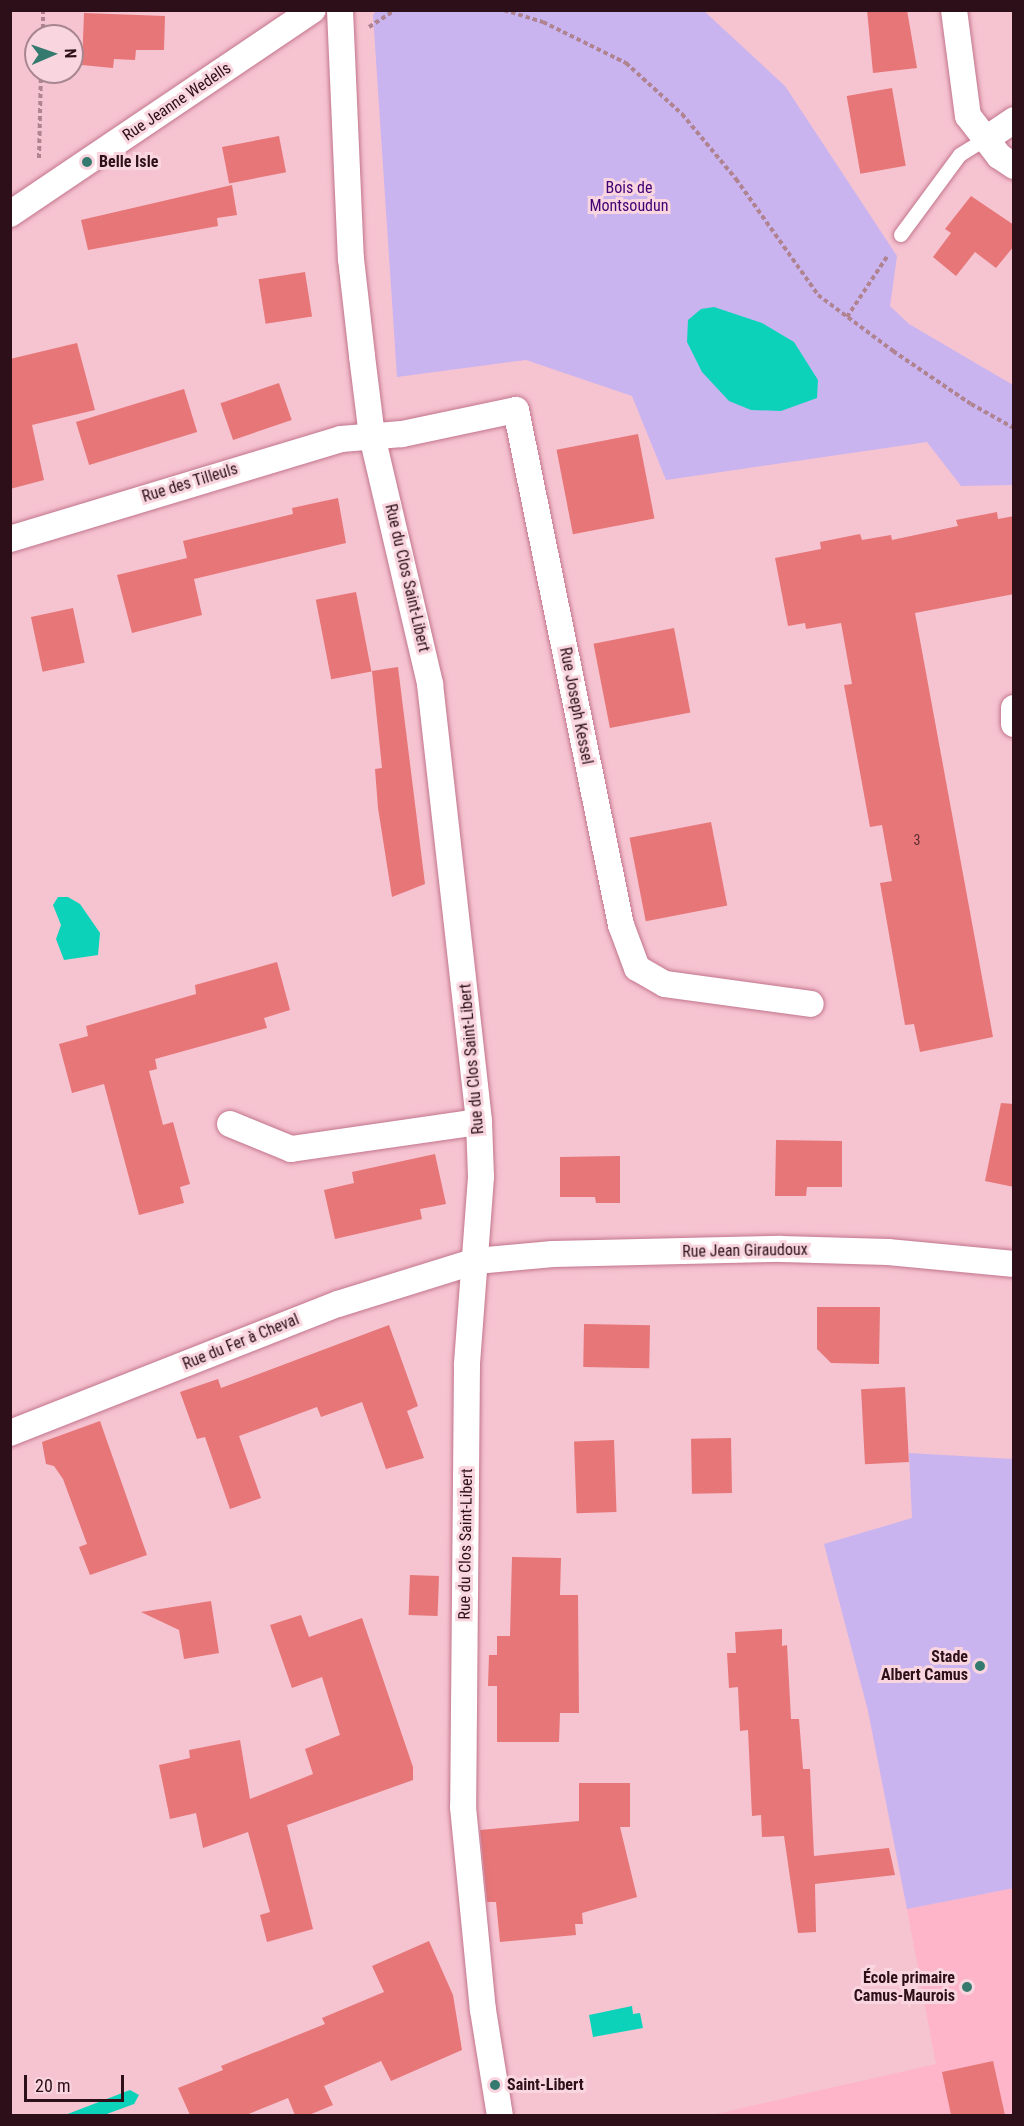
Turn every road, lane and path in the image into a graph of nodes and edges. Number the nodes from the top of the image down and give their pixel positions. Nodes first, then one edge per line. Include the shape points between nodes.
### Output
1 (314, 10) edge
2 (340, 10) edge
3 (504, 10) edge
4 (954, 10) edge
5 (41, 84) edge
6 (1014, 120) edge
7 (986, 139) junction
8 (1014, 166) edge
9 (48, 190) junction
10 (10, 214) edge
11 (901, 235) joint
12 (847, 317) junction
13 (1014, 428) edge
14 (372, 436) junction
15 (10, 539) edge
16 (1014, 708) edge
17 (1014, 724) edge
18 (811, 1004) dead end
19 (479, 1122) junction
20 (230, 1124) dead end
21 (476, 1261) junction
22 (1014, 1264) edge
23 (10, 1433) edge
24 (500, 2115) edge

1 - 9 street, Rue Jeanne Wedells
2 - 14 street, Rue du Clos Saint-Libert via 351,258
3 - 12 path via 543,22 626,63 682,114 736,179 818,294
4 - 7 street via 968,116
5 - 9 path via 39,163
6 - 7 street
7 - 8 street
7 - 11 lane via 960,155
9 - 10 street, Rue Jeanne Wedells
11 - 12 path
12 - 13 path via 971,405
14 - 15 street, Rue des Tilleuls via 341,440 192,482
14 - 18 street, Rue Joseph Kessel via 402,434 516,410 621,925 636,968 665,984
14 - 19 street, Rue du Clos Saint-Libert via 430,684
16 - 17 street
19 - 20 street via 291,1149
19 - 21 street, Rue du Clos Saint-Libert via 481,1177
21 - 22 street, Rue Jean Giraudoux via 553,1254 781,1249 888,1252
21 - 23 street, Rue du Fer à Cheval via 338,1304
21 - 24 street, Rue du Clos Saint-Libert via 467,1365 463,1807 483,2010

